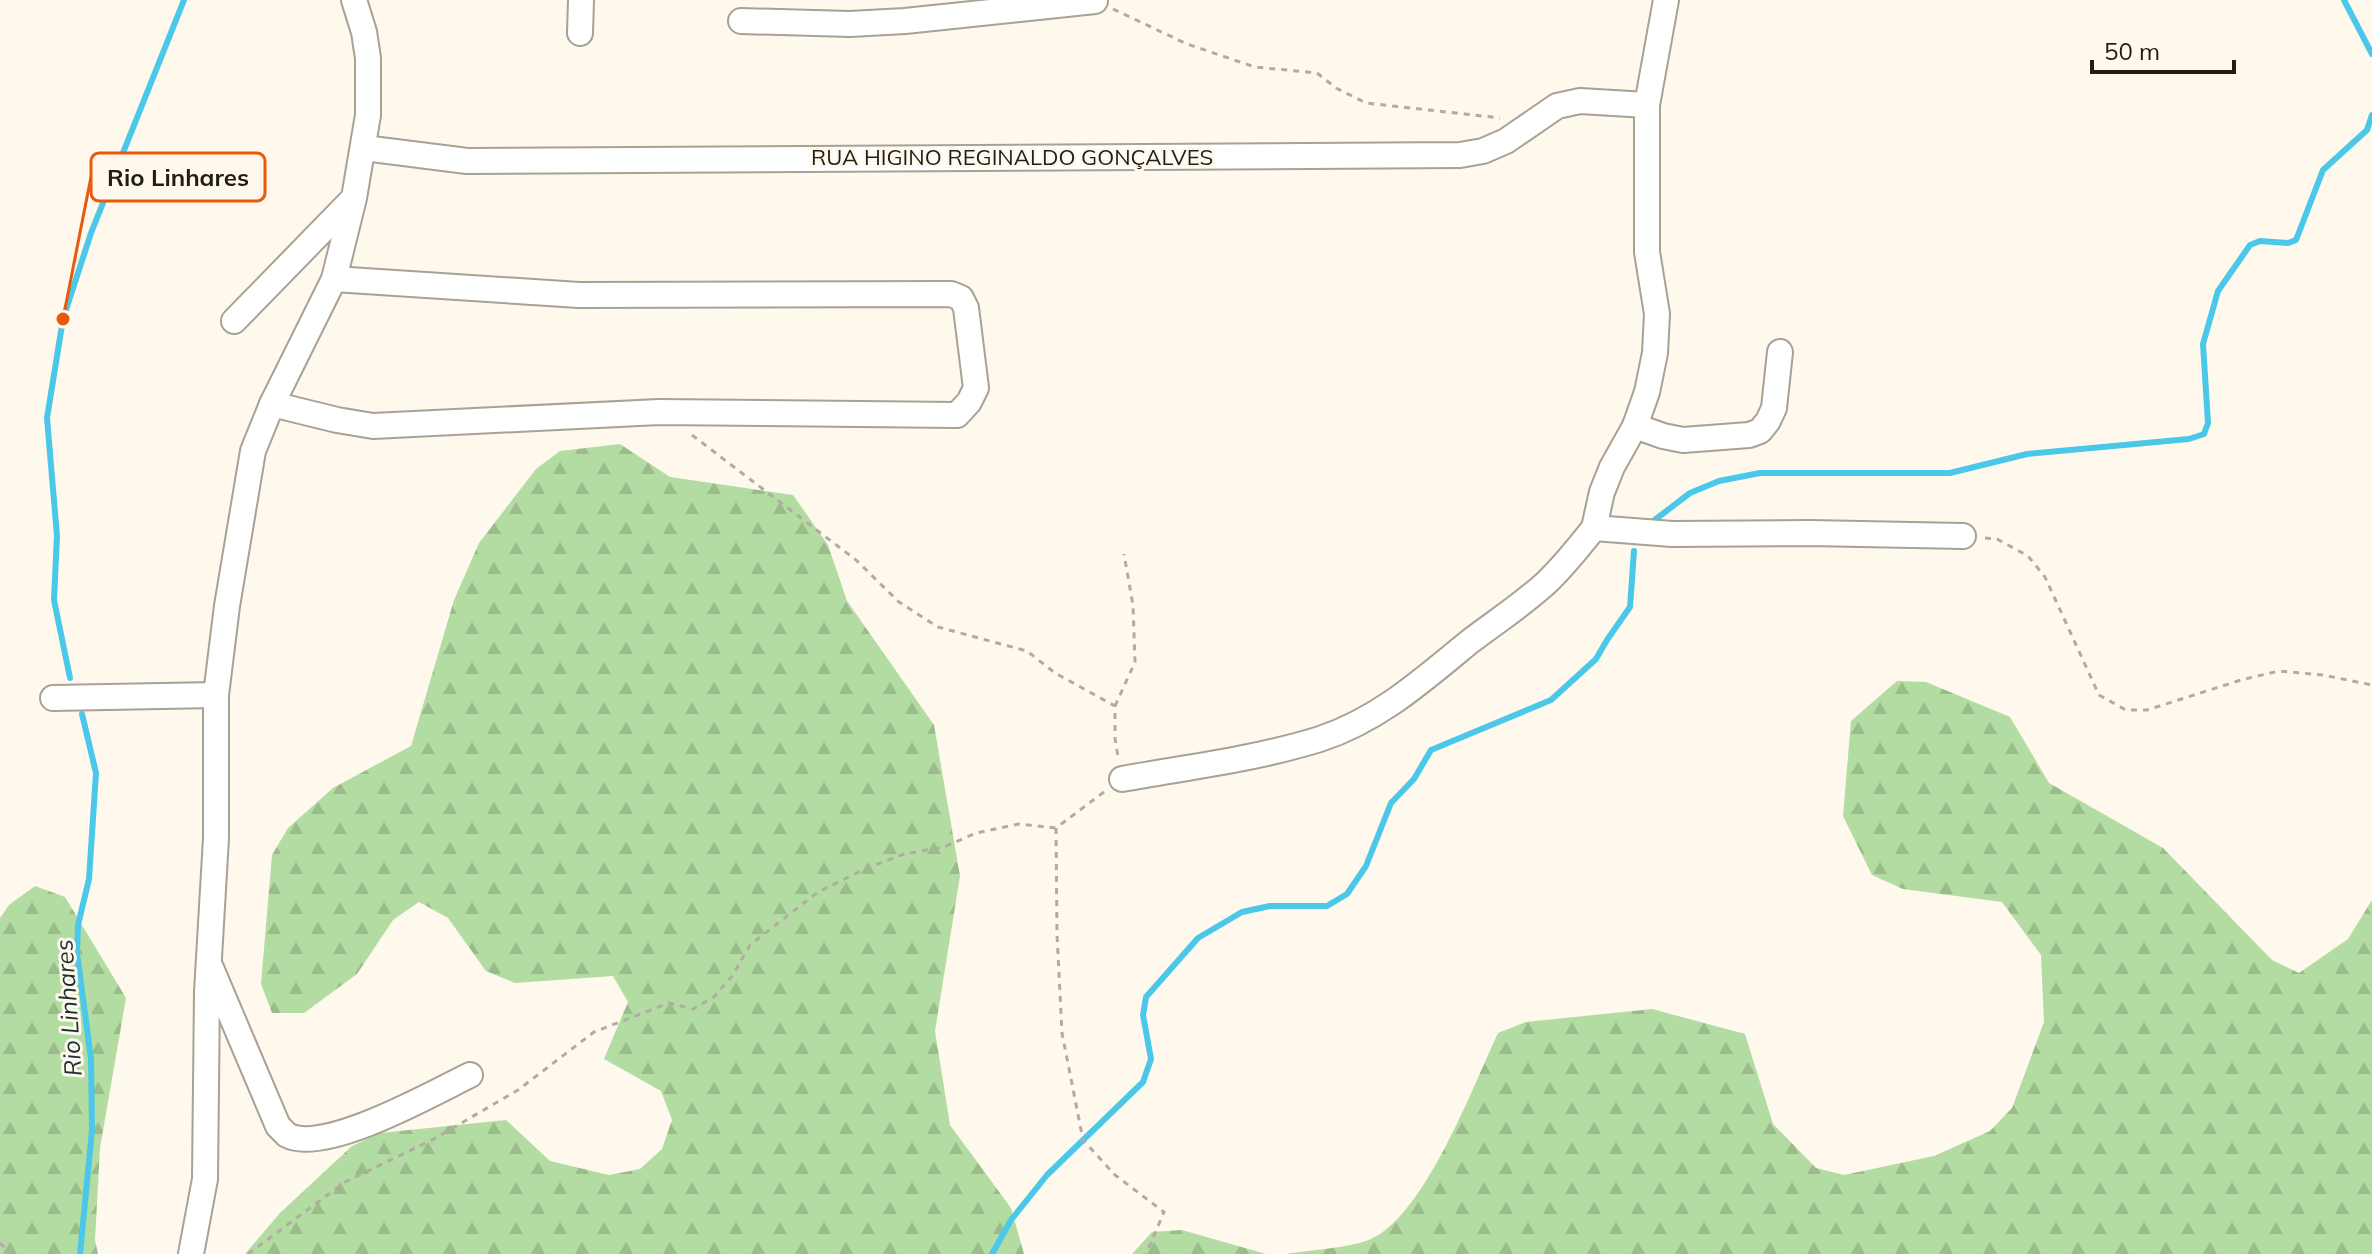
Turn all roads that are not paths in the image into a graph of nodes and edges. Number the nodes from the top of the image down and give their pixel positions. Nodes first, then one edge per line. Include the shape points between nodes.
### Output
1 (354, 0) edge
2 (581, 0) edge
3 (1666, 0) edge
4 (1095, 1) edge
5 (1017, 5) edge
6 (741, 21) dead end
7 (580, 33) dead end
8 (1647, 105) junction
9 (364, 148) junction
10 (354, 198) junction
11 (334, 279) junction
12 (234, 321) dead end
13 (1780, 352) dead end
14 (272, 404) junction
15 (1635, 426) junction
16 (1594, 528) junction
17 (1963, 536) road end
18 (216, 695) junction
19 (53, 698) dead end
20 (1122, 779) road end
21 (208, 962) junction
22 (470, 1075) dead end
23 (191, 1254) edge

1 - 9 street via 368,58
2 - 7 street
3 - 8 street
4 - 5 street
5 - 6 street via 905,21
8 - 9 street, RUA HIGINO REGINALDO GONÇALVES via 1580,101 1557,106 1506,141 1460,155 467,161
8 - 15 street via 1647,252 1657,314 1655,353
9 - 10 street
10 - 11 street
10 - 12 street
11 - 14 street
11 - 14 street via 579,295 951,294 966,308 976,388 957,415 659,412 373,426
13 - 15 street via 1774,408 1760,431 1683,440
14 - 18 street via 248,469
15 - 16 street via 1612,467
16 - 17 street via 1672,534
16 - 20 street via 1543,585 1434,673 1364,720 1273,752
18 - 19 street
18 - 21 street via 216,838
21 - 22 street via 278,1126 287,1135 335,1136
21 - 23 street via 205,1179

